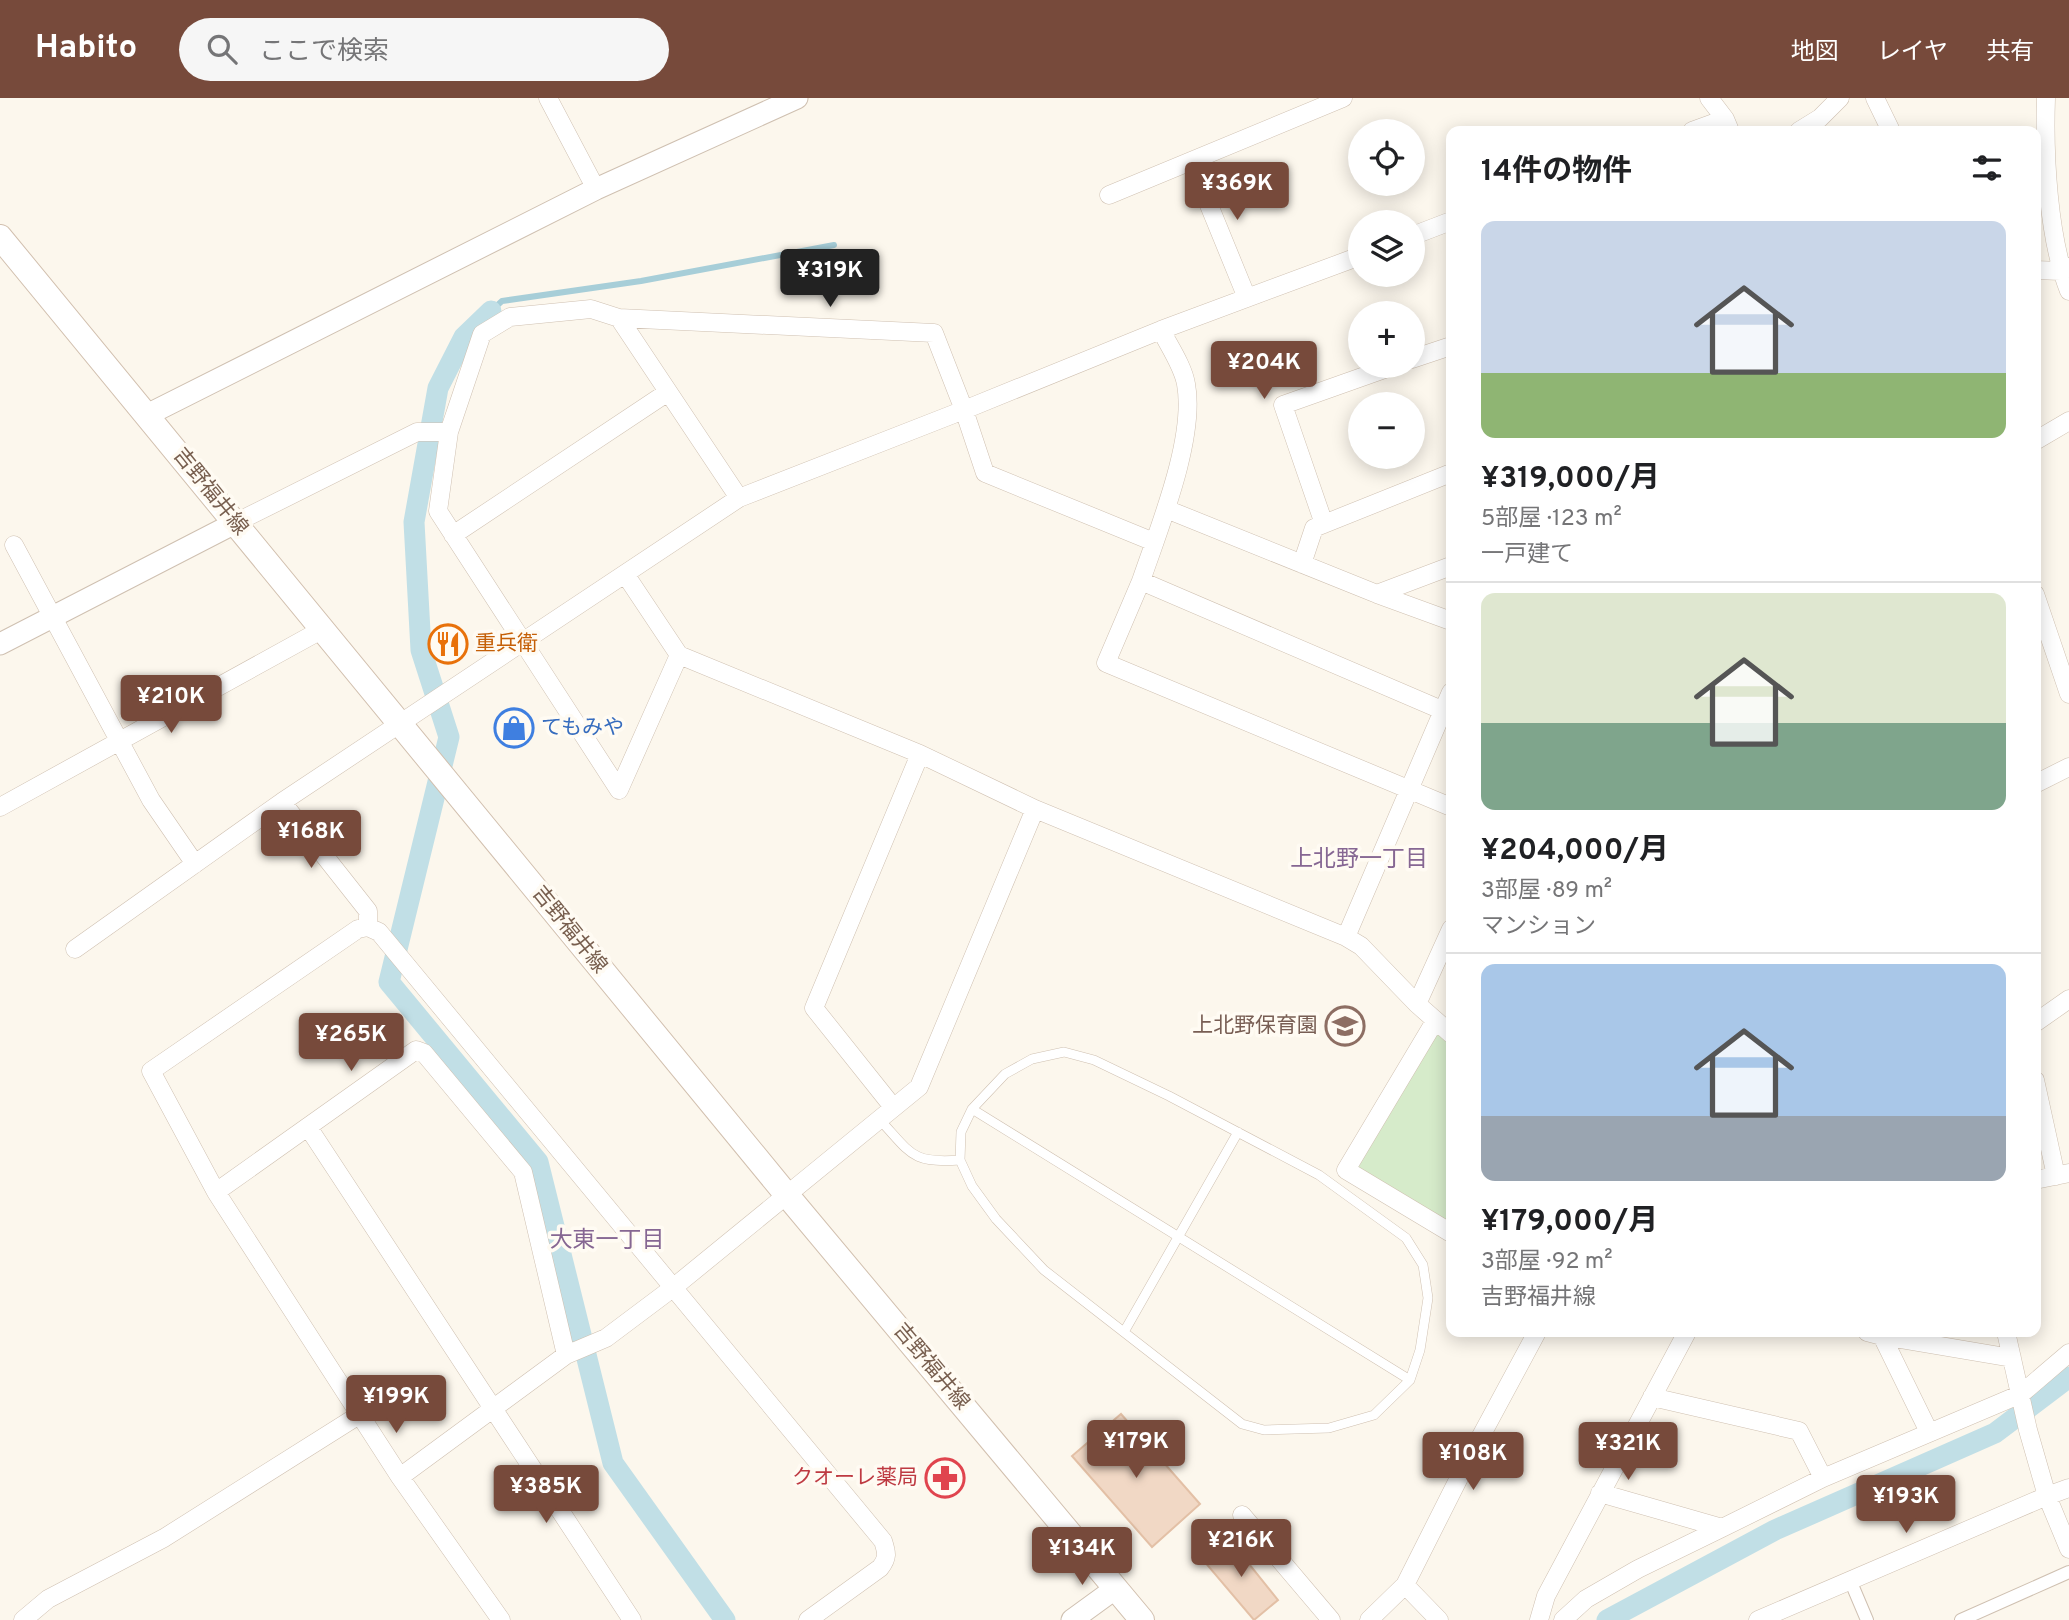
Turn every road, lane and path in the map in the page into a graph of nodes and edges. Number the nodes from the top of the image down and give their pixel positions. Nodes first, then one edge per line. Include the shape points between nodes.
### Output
1 (548, 98) edge
2 (797, 98) edge
3 (1343, 98) edge
4 (1709, 98) edge
5 (1840, 98) edge
6 (1875, 98) edge
7 (2046, 98) edge
8 (1727, 125) edge
9 (1807, 126) edge
10 (1889, 126) edge
11 (1191, 161) junction
12 (596, 189) junction
13 (1109, 195) dead end
14 (1446, 224) edge
15 (1425, 231) edge
16 (0, 237) edge
17 (1348, 260) edge
18 (2065, 269) edge
19 (2041, 271) edge
20 (2069, 291) edge
21 (1247, 298) junction
22 (619, 318) junction
23 (1161, 330) junction
24 (1446, 347) edge
25 (1425, 354) edge
26 (1359, 378) edge
27 (668, 392) junction
28 (964, 411) junction
29 (147, 415) junction
30 (2069, 421) edge
31 (449, 432) junction
32 (2041, 437) edge
33 (1446, 475) edge
34 (739, 498) junction
35 (1166, 509) junction
36 (236, 523) junction
37 (1324, 524) junction
38 (453, 535) junction
39 (1154, 542) junction
40 (14, 545) dead end
41 (1302, 564) junction
42 (1446, 568) edge
43 (625, 574) junction
44 (1141, 581) junction
45 (1377, 594) junction
46 (52, 618) junction
47 (1446, 619) edge
48 (323, 629) junction
49 (2043, 640) edge
50 (523, 641) junction
51 (0, 644) edge
52 (679, 656) junction
53 (2069, 694) edge
54 (1446, 712) edge
55 (1446, 714) edge
56 (400, 723) junction
57 (118, 742) junction
58 (920, 754) junction
59 (2069, 767) edge
60 (2041, 781) edge
61 (1409, 790) junction
62 (282, 802) junction
63 (1446, 805) edge
64 (0, 807) edge
65 (1035, 809) junction
66 (195, 863) junction
67 (368, 927) junction
68 (1346, 937) junction
69 (1446, 940) edge
70 (75, 949) dead end
71 (2069, 999) edge
72 (1417, 1004) junction
73 (2041, 1019) edge
74 (1435, 1021) junction
75 (1446, 1030) edge
76 (2041, 1101) edge
77 (972, 1109) junction
78 (886, 1113) junction
79 (308, 1127) junction
80 (1238, 1132) junction
81 (960, 1160) junction
82 (2062, 1175) edge
83 (2041, 1179) edge
84 (216, 1192) junction
85 (786, 1194) junction
86 (1446, 1230) edge
87 (1178, 1237) junction
88 (674, 1287) junction
89 (1124, 1332) junction
90 (1534, 1337) edge
91 (1683, 1337) edge
92 (1877, 1337) edge
93 (1892, 1337) edge
94 (2007, 1337) edge
95 (2069, 1353) edge
96 (566, 1355) junction
97 (2012, 1358) junction
98 (1410, 1380) junction
99 (1652, 1397) junction
100 (2022, 1399) junction
101 (494, 1408) junction
102 (359, 1415) junction
103 (1929, 1432) junction
104 (400, 1477) junction
105 (1824, 1478) junction
106 (2069, 1488) edge
107 (1601, 1493) junction
108 (2047, 1496) junction
109 (1242, 1515) dead end
110 (1722, 1528) junction
111 (2069, 1549) edge
112 (2069, 1573) edge
113 (1850, 1580) junction
114 (1405, 1585) junction
115 (1116, 1588) junction
116 (23, 1620) edge
117 (501, 1620) edge
118 (632, 1620) edge
119 (808, 1620) edge
120 (1072, 1620) edge
121 (1142, 1620) edge
122 (1331, 1620) edge
123 (1368, 1620) edge
124 (1438, 1620) edge
125 (1539, 1620) edge
126 (1563, 1620) edge
127 (1758, 1620) edge
128 (1867, 1620) edge
129 (1961, 1620) edge

1 - 12 street
2 - 12 street
3 - 11 street
4 - 8 street
5 - 9 street
6 - 10 street
7 - 18 street via 2047,178
11 - 13 street
11 - 21 street
12 - 29 street
14 - 15 street
16 - 29 main road, 吉野福井線
17 - 21 street
18 - 19 street
18 - 20 street
21 - 23 street
22 - 27 street
22 - 28 street via 933,333
22 - 31 street via 591,309 510,317 482,334
23 - 28 street
23 - 35 street via 1186,382 1188,427
24 - 25 street
26 - 37 street via 1283,405
27 - 34 street
27 - 38 street
28 - 34 street
28 - 39 street via 985,473
29 - 36 main road, 吉野福井線
30 - 32 street
31 - 36 street via 417,432
31 - 38 street via 438,511
33 - 37 street
34 - 43 street
35 - 39 street
35 - 41 street
36 - 46 street
36 - 48 main road, 吉野福井線
37 - 41 street via 1314,528
38 - 50 street
39 - 44 street
40 - 46 street
41 - 45 street
42 - 45 street
43 - 50 street
43 - 52 street
44 - 54 street
44 - 61 street via 1106,663
45 - 47 street
46 - 51 street
46 - 57 street
48 - 56 main road, 吉野福井線
48 - 57 street
49 - 53 street
50 - 52 street via 619,790
50 - 56 street
52 - 58 street
55 - 61 street
56 - 62 street
56 - 85 main road, 吉野福井線
57 - 64 street
57 - 66 street
58 - 65 street
58 - 78 street via 814,1008
59 - 60 street
61 - 63 street
61 - 68 street
62 - 66 street
62 - 67 street via 368,911
65 - 68 street
65 - 78 street via 919,1087
66 - 70 street
67 - 84 street via 358,929 151,1071
67 - 88 street via 379,932
68 - 72 street
69 - 72 street
71 - 73 street
72 - 74 street
74 - 75 street
74 - 86 street via 1346,1170
76 - 82 street
77 - 80 lane via 1005,1074 1032,1059 1064,1052 1094,1060
77 - 81 lane via 961,1132
77 - 87 lane
78 - 81 lane via 914,1156 935,1162
78 - 85 street
79 - 84 street
79 - 96 street via 416,1050 424,1053 523,1172
79 - 101 street
80 - 87 lane
80 - 98 lane via 1319,1175 1406,1238 1423,1265 1427,1298 1420,1350
81 - 89 lane via 996,1219 1044,1270
82 - 83 street
84 - 102 street
85 - 88 street
85 - 115 main road, 吉野福井線
87 - 89 lane
87 - 98 lane
88 - 96 street via 606,1338
88 - 119 street via 883,1541 887,1560 880,1568
89 - 98 lane via 1242,1424 1264,1430 1329,1428 1374,1415
90 - 114 street
91 - 99 street
92 - 103 street
93 - 97 street
94 - 97 street
95 - 100 street
96 - 101 street
97 - 100 street
99 - 105 street via 1799,1431
99 - 107 street
100 - 103 street
100 - 108 street
101 - 104 street
101 - 118 street
102 - 104 street
102 - 116 street via 164,1538 48,1599
103 - 105 street
104 - 117 street
105 - 110 street
106 - 108 street
107 - 110 street
107 - 125 street via 1546,1596
108 - 111 street
108 - 113 street
109 - 122 street
110 - 126 street via 1597,1593
112 - 129 street
113 - 127 street
113 - 128 street
114 - 123 street
114 - 124 street
115 - 120 street
115 - 121 main road, 吉野福井線

